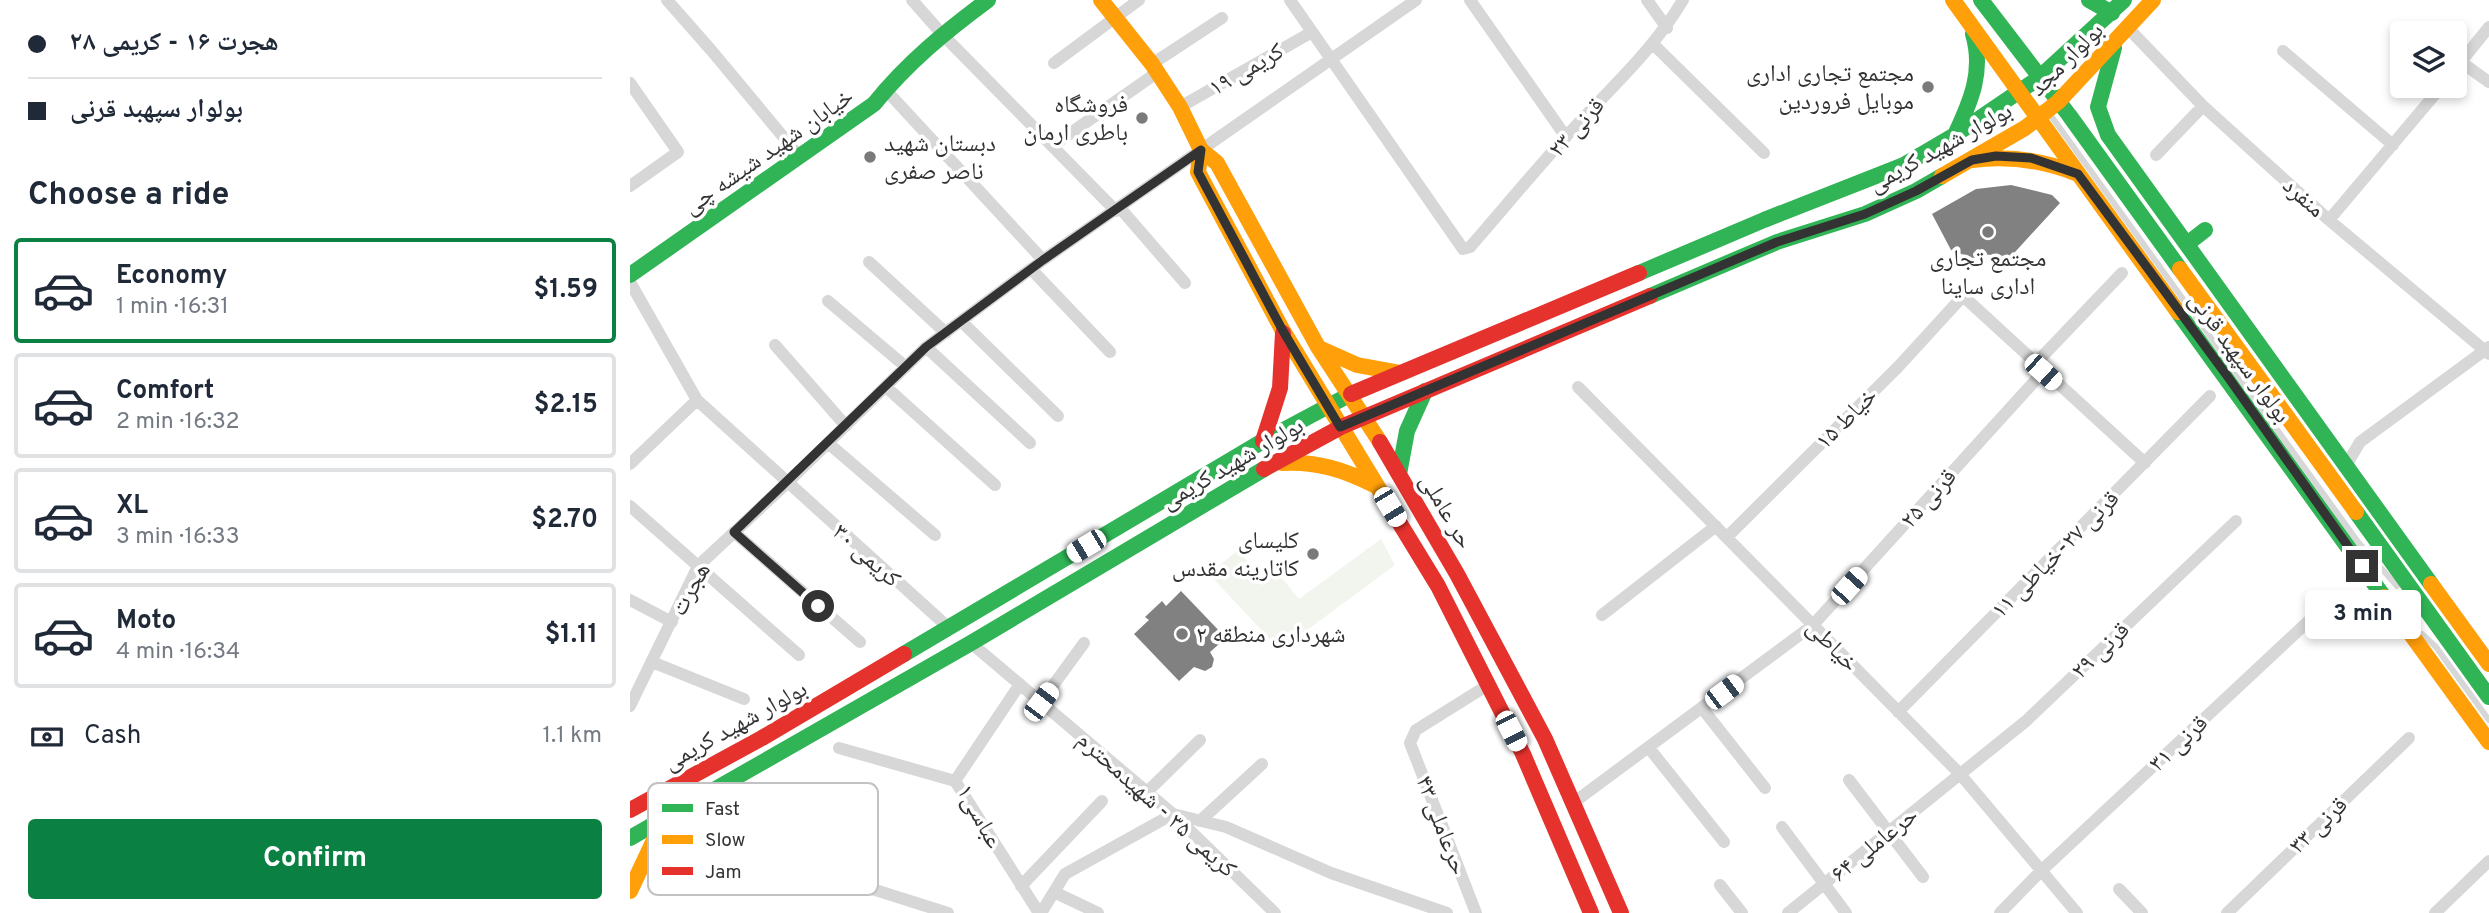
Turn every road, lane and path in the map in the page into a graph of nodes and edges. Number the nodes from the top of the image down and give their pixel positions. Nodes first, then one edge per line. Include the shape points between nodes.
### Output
1 (667, 0) edge
2 (912, 0) edge
3 (988, 0) edge
4 (1101, 0) edge
5 (1139, 0) edge
6 (1290, 0) edge
7 (1416, 0) edge
8 (1470, 0) edge
9 (1647, 0) edge
10 (1683, 0) edge
11 (1953, 0) edge
12 (1981, 0) edge
13 (2089, 0) edge
14 (2124, 0) edge
15 (2153, 0) edge
16 (2112, 13) junction
17 (1115, 17) junction
18 (1222, 18) dead end
19 (1969, 22) junction
20 (2489, 27) edge
21 (1667, 28) junction
22 (2128, 28) junction
23 (1312, 32) junction
24 (942, 34) junction
25 (2115, 43) junction
26 (1653, 44) junction
27 (2283, 51) dead end
28 (2467, 55) edge
29 (1332, 60) junction
30 (1054, 63) dead end
31 (1155, 68) junction
32 (2467, 71) edge
33 (2039, 78) junction
34 (2489, 82) edge
35 (630, 83) edge
36 (885, 89) junction
37 (2020, 93) junction
38 (2432, 98) edge
39 (2203, 106) junction
40 (1180, 107) junction
41 (2048, 110) junction
42 (1955, 135) junction
43 (1566, 137) junction
44 (2393, 145) junction
45 (1052, 146) junction
46 (1201, 150) junction
47 (1764, 153) dead end
48 (2156, 155) dead end
49 (800, 157) junction
50 (1972, 160) junction
51 (2078, 174) junction
52 (630, 186) edge
53 (1118, 209) junction
54 (2329, 220) junction
55 (2206, 230) dead end
56 (2187, 244) junction
57 (1043, 260) junction
58 (869, 262) dead end
59 (1031, 269) junction
60 (2122, 273) dead end
61 (630, 275) edge
62 (630, 282) edge
63 (1185, 283) dead end
64 (828, 301) dead end
65 (961, 321) junction
66 (1283, 331) junction
67 (946, 333) junction
68 (775, 345) dead end
69 (926, 347) junction
70 (1318, 347) junction
71 (2260, 347) junction
72 (2488, 351) edge
73 (1110, 352) dead end
74 (2245, 358) junction
75 (906, 367) junction
76 (2039, 368) junction
77 (1401, 373) junction
78 (886, 387) junction
79 (1578, 387) dead end
80 (1425, 391) junction
81 (1349, 395) junction
82 (2210, 396) dead end
83 (697, 400) junction
84 (1328, 406) junction
85 (1058, 416) dead end
86 (1364, 416) junction
87 (846, 426) junction
88 (1340, 427) junction
89 (1263, 441) junction
90 (828, 443) junction
91 (1030, 443) dead end
92 (1273, 463) junction
93 (2145, 463) junction
94 (630, 464) edge
95 (2347, 464) junction
96 (1399, 474) junction
97 (787, 483) junction
98 (995, 485) dead end
99 (1378, 488) junction
100 (630, 506) edge
101 (2236, 521) dead end
102 (1716, 526) junction
103 (734, 532) junction
104 (935, 535) dead end
105 (1727, 537) junction
106 (698, 566) junction
107 (2375, 584) junction
108 (2401, 591) dead end
109 (630, 600) edge
110 (2409, 601) dead end
111 (1602, 615) dead end
112 (2314, 616) dead end
113 (672, 622) junction
114 (1813, 625) junction
115 (948, 627) junction
116 (860, 642) dead end
117 (971, 643) junction
118 (1084, 643) dead end
119 (799, 655) dead end
120 (652, 662) junction
121 (2489, 663) edge
122 (2469, 669) junction
123 (1020, 684) junction
124 (1488, 685) junction
125 (2489, 697) edge
126 (744, 699) dead end
127 (1041, 702) junction
128 (630, 705) edge
129 (1702, 708) junction
130 (1898, 712) junction
131 (2489, 720) edge
132 (2409, 737) dead end
133 (762, 738) junction
134 (1200, 740) dead end
135 (2489, 742) edge
136 (839, 748) dead end
137 (1649, 748) junction
138 (774, 757) junction
139 (1262, 764) dead end
140 (1960, 774) junction
141 (1849, 780) dead end
142 (955, 781) junction
143 (680, 783) edge
144 (728, 783) edge
145 (1765, 788) dead end
146 (1147, 792) junction
147 (648, 800) edge
148 (1102, 802) dead end
149 (1573, 803) junction
150 (630, 810) edge
151 (1173, 814) junction
152 (1200, 821) junction
153 (1782, 827) dead end
154 (648, 828) edge
155 (1889, 831) junction
156 (630, 838) edge
157 (1724, 842) dead end
158 (648, 853) edge
159 (2489, 861) edge
160 (2041, 871) junction
161 (1923, 877) dead end
162 (1824, 884) junction
163 (1720, 885) dead end
164 (1021, 886) junction
165 (2119, 889) dead end
166 (630, 891) edge
167 (878, 891) edge
168 (1054, 892) junction
169 (948, 913) edge
170 (1040, 913) edge
171 (1098, 913) edge
172 (1275, 913) edge
173 (1447, 913) edge
174 (1476, 913) edge
175 (1591, 913) edge
176 (1621, 913) edge
177 (1742, 913) edge
178 (1788, 913) edge
179 (1846, 913) edge
180 (2000, 913) edge
181 (2077, 913) edge
182 (2141, 913) edge
183 (2227, 913) edge
184 (2434, 913) edge

1 - 49 street
2 - 24 street
3 - 24 main road, خیابان شهید شیشه چی
4 - 17 main road, حر عاملی
5 - 17 street
6 - 23 street
7 - 29 street, هجرت
8 - 43 street
9 - 21 street
10 - 21 street, قرنی ۲۳
11 - 19 main road, بولوار سپهبد قرنی
12 - 33 main road, بولوار سپهبد قرنی
13 - 16 main road
14 - 16 main road, بولوار مجد
15 - 22 main road, بولوار مجد
16 - 33 main road, بولوار مجد
17 - 30 street
17 - 31 main road, حر عاملی
18 - 31 street
19 - 37 main road, بولوار سپهبد قرنی
19 - 42 main road via 1979,50 1977,80
20 - 28 street
21 - 26 street, قرنی ۲۳
22 - 25 main road, بولوار مجد
22 - 39 street, منفرد
23 - 29 street
23 - 40 street, کریمی ۱۹
24 - 36 main road, خیابان شهید شیشه چی
24 - 45 street
25 - 41 main road, بولوار مجد
25 - 56 main road via 2098,107 2108,135
26 - 43 street, قرنی ۲۳
26 - 47 street
27 - 44 street
29 - 43 street, قرنی ۲۳ via 1464,249
29 - 46 street, هجرت
31 - 40 main road, حر عاملی
31 - 45 street
32 - 34 street
33 - 37 main road, بولوار مجد
33 - 41 main road, بولوار سپهبد قرنی
35 - 52 street via 678,152
36 - 49 main road, خیابان شهید شیشه چی via 874,104
36 - 57 street
37 - 41 main road, بولوار سپهبد قرنی
37 - 42 main road, بولوار شهید کریمی
38 - 44 street
39 - 48 street
39 - 54 street, منفرد
40 - 46 main road, حر عاملی
41 - 50 main road, بولوار شهید کریمی
41 - 51 main road, بولوار سپهبد قرنی
41 - 74 main road, بولوار سپهبد قرنی
41 - 108 lane via 2358,542
42 - 77 main road, بولوار شهید کریمی via 1903,165
44 - 54 street
45 - 53 street
46 - 53 street, هجرت
46 - 66 main road, حر عاملی via 1198,172
46 - 70 main road, حر عاملی via 1217,163
49 - 61 main road, خیابان شهید شیشه چی
50 - 51 main road via 2031,158
50 - 80 main road, بولوار شهید کریمی via 1865,214 1777,242
51 - 107 main road, بولوار سپهبد قرنی
53 - 57 street, هجرت
53 - 63 street
54 - 72 street, منفرد
55 - 56 main road
56 - 71 main road
57 - 59 street, هجرت
58 - 67 street
59 - 65 street, هجرت
59 - 73 street
60 - 76 street, قرنی ۲۵
62 - 83 street, کریمی ۳۰
64 - 75 street
65 - 67 street, هجرت
65 - 85 street
66 - 84 main road, حر عاملی
66 - 89 main road via 1284,369 1278,406
67 - 69 street, هجرت
68 - 87 street
69 - 75 street, هجرت
69 - 91 street
70 - 77 main road via 1357,365
70 - 81 main road, حر عاملی
71 - 74 main road
71 - 95 main road
72 - 95 street via 2360,442
74 - 122 main road, بولوار سپهبد قرنی
75 - 78 street, هجرت
76 - 93 street
76 - 105 street, خیاط ۱۵ via 1963,296
76 - 114 street, قرنی ۲۵
77 - 81 main road, بولوار شهید کریمی
78 - 87 street, هجرت
78 - 98 street
79 - 102 street, خیاطی
80 - 86 main road, بولوار شهید کریمی
80 - 96 main road via 1401,446
81 - 84 main road, بولوار شهید کریمی
81 - 86 main road, حر عاملی
82 - 93 street, قرنی ۲۷-خیاطی ۱۱
83 - 94 street
83 - 97 street, کریمی ۳۰
84 - 88 main road, حر عاملی
84 - 89 main road, بولوار شهید کریمی
86 - 88 main road, بولوار شهید کریمی
86 - 96 main road, حر عاملی
87 - 90 street, هجرت
88 - 92 main road, بولوار شهید کریمی
88 - 99 main road, حر عاملی
89 - 115 main road, بولوار شهید کریمی
90 - 97 street, هجرت
90 - 104 street
92 - 99 main road via 1310,461 1346,470
92 - 117 main road, بولوار شهید کریمی
93 - 130 street, قرنی ۲۷-خیاطی ۱۱
95 - 121 main road
96 - 149 main road, حر عاملی via 1545,739
97 - 103 street, هجرت
97 - 115 street, کریمی ۳۰
99 - 124 main road, حر عاملی via 1438,586
100 - 106 street
101 - 140 street, قرنی ۲۹ via 2025,721
102 - 105 street, خیاطی
102 - 111 street
103 - 106 street, هجرت
103 - 116 street
105 - 114 street, خیاطی
106 - 113 street, هجرت
106 - 119 street
107 - 131 lane via 2436,648
107 - 135 main road, بولوار سپهبد قرنی
109 - 113 street
110 - 122 lane
112 - 160 street, قرنی ۳۱
113 - 120 street, هجرت
114 - 129 street, قرنی ۲۵
114 - 130 street, خیاطی
115 - 133 main road, بولوار شهید کریمی
117 - 123 street, کریمی ۳۵ - شهیدمحترم
117 - 138 main road, بولوار شهید کریمی
118 - 127 street
120 - 126 street
120 - 128 street, هجرت
122 - 125 main road, بولوار سپهبد قرنی
123 - 127 street, کریمی ۳۵ - شهیدمحترم
123 - 142 street, عباسی۱
124 - 174 street, حرعاملی ۴۳ via 1416,730 1410,743
124 - 175 main road, حر عاملی
127 - 146 street, کریمی ۳۵ - شهیدمحترم
129 - 137 street, قرنی ۲۵
129 - 145 street
130 - 140 street, خیاطی
132 - 183 street, قرنی ۳۳
133 - 138 main road
133 - 143 main road, بولوار شهید کریمی
134 - 146 street
136 - 142 street
137 - 149 street, قرنی ۲۵
137 - 157 street
138 - 144 main road, بولوار شهید کریمی
139 - 152 street
140 - 155 street, حرعاملی ۶۴
140 - 160 street, خیاطی
141 - 155 street
142 - 164 street, عباسی۱
146 - 151 street, کریمی ۳۵ - شهیدمحترم
147 - 150 main road, بولوار شهید کریمی
148 - 164 street
149 - 176 main road, حر عاملی
151 - 152 street
151 - 168 street via 1065,874
151 - 172 street, کریمی ۳۵ - شهیدمحترم
152 - 173 street
153 - 162 street
154 - 156 main road, بولوار شهید کریمی
155 - 161 street
155 - 162 street, حرعاملی ۶۴
158 - 166 main road
159 - 184 street
160 - 180 street, قرنی ۳۱
160 - 181 street, خیاطی
162 - 178 street, حرعاملی ۶۴
162 - 179 street
163 - 177 street
164 - 170 street, عباسی۱
165 - 182 street
167 - 169 street
168 - 170 street
168 - 171 street

